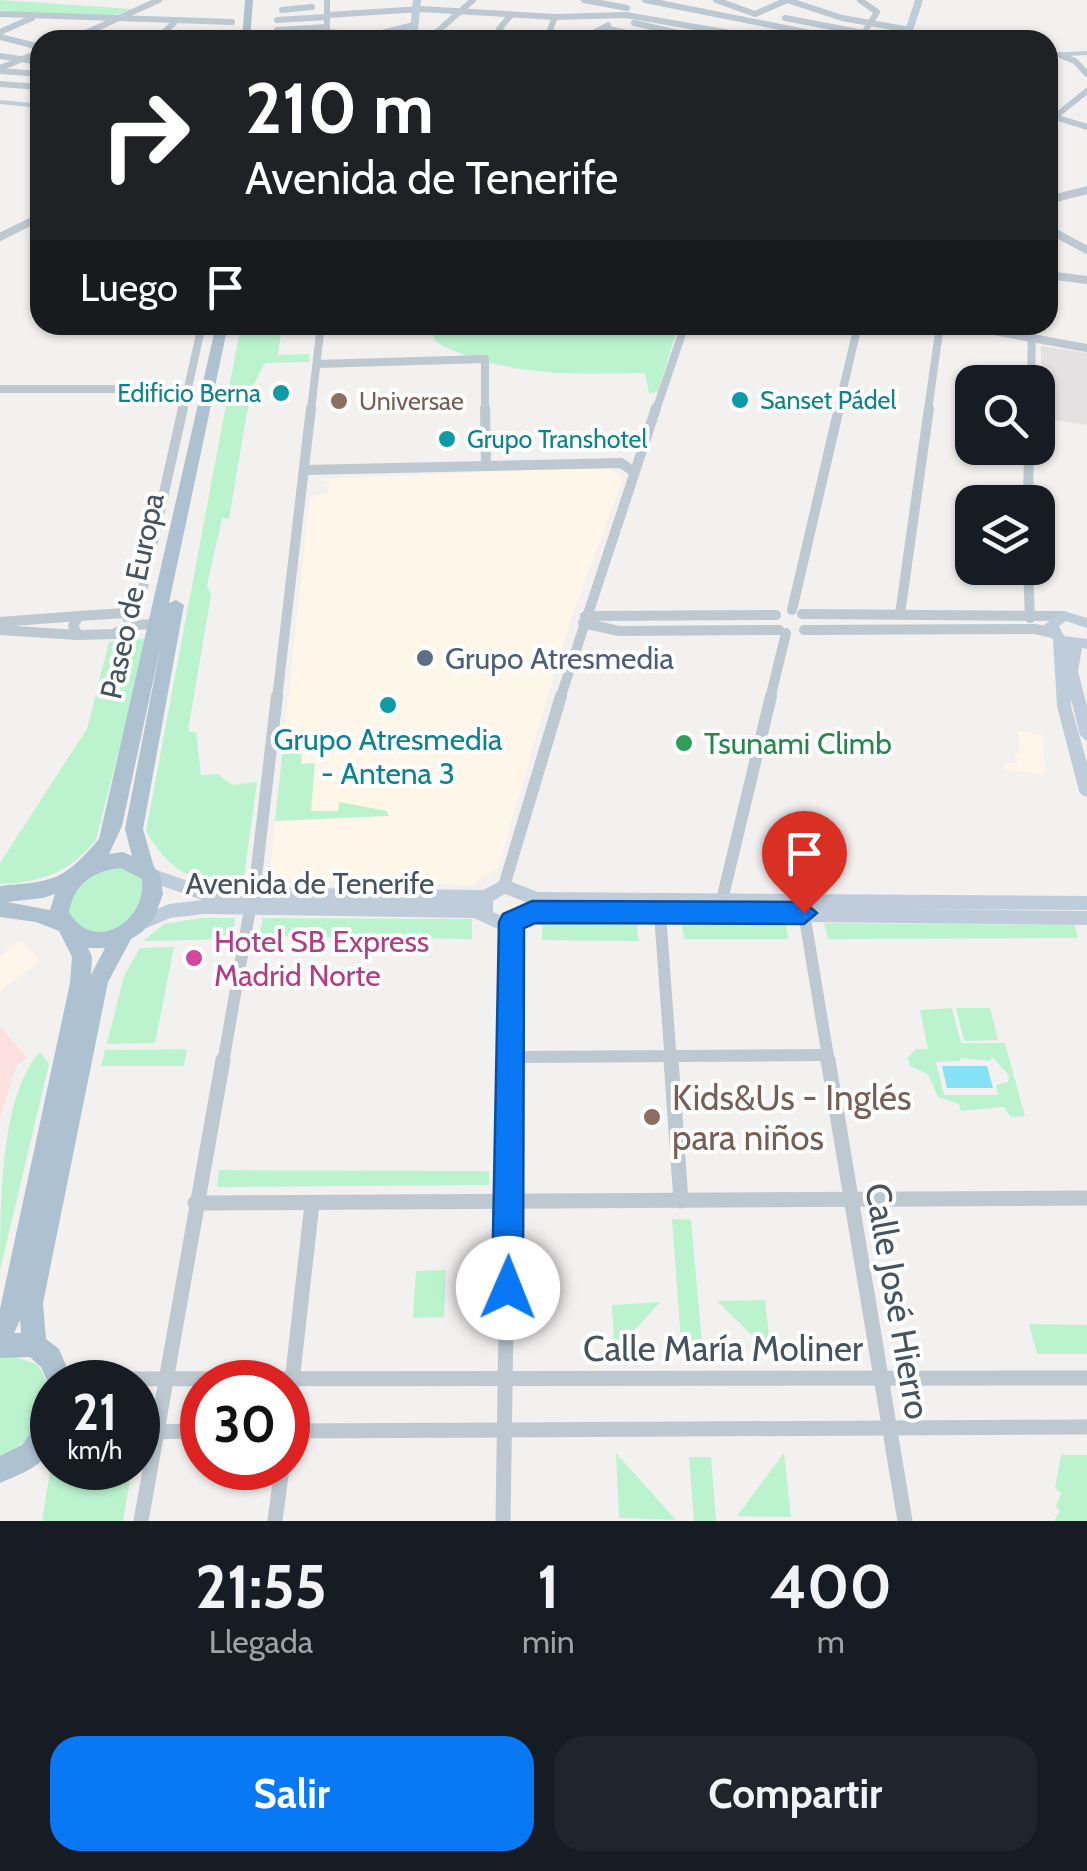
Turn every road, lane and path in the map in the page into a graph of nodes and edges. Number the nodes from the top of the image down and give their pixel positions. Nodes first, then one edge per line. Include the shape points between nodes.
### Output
1 (159, 0) edge
2 (253, 0) edge
3 (327, 0) edge
4 (473, 0) edge
5 (584, 0) edge
6 (634, 0) edge
7 (645, 0) edge
8 (696, 0) edge
9 (716, 0) edge
10 (744, 0) edge
11 (788, 0) edge
12 (825, 0) edge
13 (860, 0) edge
14 (658, 1) edge
15 (921, 1) edge
16 (304, 3) dead end
17 (804, 4) junction
18 (416, 5) edge
19 (732, 5) junction
20 (536, 7) dead end
21 (675, 8) junction
22 (624, 9) edge
23 (793, 10) junction
24 (460, 11) junction
25 (282, 12) edge
26 (309, 12) junction
27 (706, 13) junction
28 (0, 14) edge
29 (511, 14) junction
30 (756, 14) joint
31 (327, 16) junction
32 (524, 16) junction
33 (637, 16) junction
34 (555, 17) junction
35 (32, 18) junction
36 (656, 18) junction
37 (784, 18) junction
38 (842, 18) junction
39 (114, 21) junction
40 (232, 22) dead end
41 (174, 23) junction
42 (870, 23) junction
43 (414, 25) junction
44 (776, 27) junction
45 (314, 28) joint
46 (605, 28) junction
47 (709, 28) junction
48 (94, 30) edge
49 (166, 30) edge
50 (248, 30) edge
51 (254, 30) edge
52 (277, 30) edge
53 (320, 30) edge
54 (327, 30) edge
55 (389, 30) edge
56 (414, 30) edge
57 (439, 30) edge
58 (501, 30) edge
59 (550, 30) edge
60 (601, 30) edge
61 (618, 30) edge
62 (656, 30) edge
63 (700, 30) edge
64 (716, 30) edge
65 (792, 30) edge
66 (853, 30) edge
67 (865, 30) edge
68 (910, 30) joint
69 (0, 34) edge
70 (30, 46) edge
71 (30, 55) edge
72 (1081, 55) edge
73 (0, 56) edge
74 (18, 60) junction
75 (30, 61) edge
76 (0, 69) edge
77 (30, 73) edge
78 (1087, 74) edge
79 (0, 84) edge
80 (30, 86) edge
81 (1087, 91) edge
82 (0, 103) edge
83 (30, 106) edge
84 (1058, 116) edge
85 (1058, 120) edge
86 (1087, 128) edge
87 (1087, 190) edge
88 (1058, 197) edge
89 (30, 222) edge
90 (1058, 235) edge
91 (0, 236) edge
92 (1087, 250) edge
93 (1058, 276) edge
94 (1084, 279) edge
95 (1087, 289) edge
96 (200, 335) edge
97 (220, 335) edge
98 (232, 335) edge
99 (321, 335) edge
100 (682, 335) edge
101 (856, 335) edge
102 (939, 335) edge
103 (1019, 335) edge
104 (1032, 338) junction
105 (1087, 348) edge
106 (317, 364) junction
107 (1031, 365) edge
108 (0, 389) edge
109 (187, 389) junction
110 (486, 466) junction
111 (304, 470) junction
112 (634, 472) junction
113 (1028, 585) edge
114 (797, 612) junction
115 (125, 613) junction
116 (1028, 613) junction
117 (616, 614) junction
118 (900, 614) junction
119 (776, 615) junction
120 (79, 616) junction
121 (1078, 616) edge
122 (584, 620) junction
123 (0, 622) edge
124 (160, 624) junction
125 (131, 625) junction
126 (1034, 629) junction
127 (0, 630) edge
128 (804, 630) junction
129 (620, 631) junction
130 (782, 631) junction
131 (78, 635) junction
132 (1056, 637) junction
133 (1082, 645) edge
134 (1087, 735) edge
135 (1087, 791) edge
136 (148, 872) junction
137 (80, 873) junction
138 (512, 889) junction
139 (0, 894) edge
140 (722, 900) junction
141 (252, 902) junction
142 (1087, 902) edge
143 (485, 906) junction
144 (0, 909) edge
145 (804, 913) junction
146 (660, 914) junction
147 (518, 917) junction
148 (1087, 918) edge
149 (66, 928) junction
150 (130, 930) junction
151 (827, 1055) junction
152 (672, 1056) junction
153 (512, 1057) junction
154 (1087, 1198) edge
155 (849, 1199) junction
156 (681, 1201) junction
157 (195, 1202) junction
158 (509, 1203) junction
159 (312, 1204) junction
160 (0, 1338) edge
161 (34, 1345) junction
162 (0, 1346) edge
163 (51, 1360) edge
164 (294, 1360) edge
165 (160, 1378) edge
166 (166, 1378) junction
167 (180, 1378) edge
168 (310, 1378) edge
169 (506, 1378) junction
170 (880, 1378) junction
171 (1087, 1378) edge
172 (160, 1414) edge
173 (1087, 1427) edge
174 (890, 1429) junction
175 (505, 1430) junction
176 (310, 1431) edge
177 (30, 1449) edge
178 (4, 1473) edge
179 (147, 1490) edge
180 (280, 1490) edge
181 (142, 1521) edge
182 (276, 1521) edge
183 (504, 1521) edge
184 (904, 1521) edge

1 - 39 street
2 - 50 main road
2 - 51 main road
3 - 31 street
4 - 24 street
5 - 22 street
6 - 22 street
7 - 14 street
8 - 21 street
9 - 19 street
10 - 19 street
11 - 17 street
11 - 30 street
12 - 17 street
13 - 42 street via 876,9
14 - 21 street
15 - 68 main road
16 - 25 street
17 - 23 street
17 - 38 street
18 - 24 street
18 - 31 street
18 - 43 main road
19 - 27 street
19 - 30 street
20 - 32 street
21 - 27 street
21 - 36 street
22 - 33 street
22 - 34 street
22 - 46 street
23 - 37 street
23 - 38 street
24 - 29 street
24 - 57 street
25 - 26 street
25 - 26 street
26 - 31 street
27 - 44 street
28 - 35 street
29 - 32 street
29 - 58 street
31 - 54 street
32 - 34 street
33 - 36 street
33 - 62 street via 633,22
34 - 59 street
35 - 39 street
35 - 69 street
36 - 47 street
37 - 44 street
37 - 66 street
38 - 42 street
39 - 41 street
39 - 48 street
40 - 41 street
41 - 49 street
42 - 67 street
42 - 68 street
43 - 55 street
43 - 56 main road
44 - 65 street
45 - 52 street
45 - 53 street
46 - 60 street
46 - 61 street
47 - 63 street
47 - 64 street
69 - 70 street
71 - 74 street
72 - 78 street
73 - 74 street
74 - 75 street
74 - 76 street
76 - 77 street
79 - 80 street
81 - 84 street
82 - 83 main road
85 - 86 street
87 - 88 street
89 - 91 street
90 - 92 street
93 - 94 street
94 - 95 street
96 - 109 street
97 - 124 main road, Paseo de Europa
98 - 136 main road, Paseo de Europa via 139,797 134,838
99 - 106 street
100 - 112 street
101 - 114 street
102 - 118 street
103 - 104 street
104 - 105 street
104 - 107 street
106 - 110 street via 485,359
106 - 111 street
108 - 109 street
109 - 115 street via 140,600
110 - 111 street
110 - 112 street via 621,463
111 - 141 street
112 - 122 street
113 - 116 street
114 - 118 street
114 - 119 street
114 - 128 street via 806,620
115 - 120 street
115 - 125 street
116 - 118 street
116 - 121 street
116 - 126 street
117 - 119 street
117 - 122 street
117 - 129 street via 612,626
119 - 130 street
120 - 123 street
120 - 131 street via 73,626
121 - 132 main road via 1051,625
122 - 129 street
122 - 138 street
124 - 125 street
124 - 137 main road, Paseo de Europa via 114,826
125 - 131 street via 114,634
126 - 128 street
126 - 132 street
127 - 131 street
128 - 130 street
129 - 130 street
130 - 140 street
132 - 133 main road
132 - 135 main road via 1064,706
133 - 134 main road via 1072,671
136 - 137 main road via 110,860
136 - 141 main road, Avenida de Tenerife via 204,894
136 - 150 main road via 154,900
137 - 139 main road via 43,890
137 - 149 main road via 60,900
138 - 140 main road via 537,899
138 - 143 main road
138 - 147 main road
140 - 142 main road
141 - 143 main road, Avenida de Tenerife
141 - 150 main road, Avenida de Tenerife via 192,908
141 - 157 street
143 - 147 main road, Avenida de Tenerife via 493,922
144 - 149 main road via 38,914
145 - 146 main road
145 - 148 main road
145 - 151 street, Calle José Hierro
146 - 147 main road
146 - 152 street
147 - 153 street
149 - 150 main road via 93,940
149 - 160 main road via 82,957 80,983 15,1303
150 - 161 main road via 98,980 31,1303
151 - 152 street
151 - 155 street, Calle José Hierro
152 - 153 street
152 - 156 street
153 - 158 street
154 - 155 street
155 - 156 street
155 - 170 street, Calle José Hierro
156 - 158 street
157 - 159 street
157 - 166 street
158 - 159 street
158 - 169 street
159 - 164 street
161 - 162 main road
161 - 163 main road
165 - 166 street, Calle María Moliner
166 - 167 street, Calle María Moliner
166 - 172 street
168 - 169 street, Calle María Moliner
169 - 170 street, Calle María Moliner
169 - 175 street
170 - 171 street, Calle María Moliner
170 - 174 street, Calle José Hierro
173 - 174 street
174 - 175 street
174 - 184 street, Calle José Hierro
175 - 176 street
175 - 183 street
177 - 178 main road
179 - 181 street
180 - 182 street

